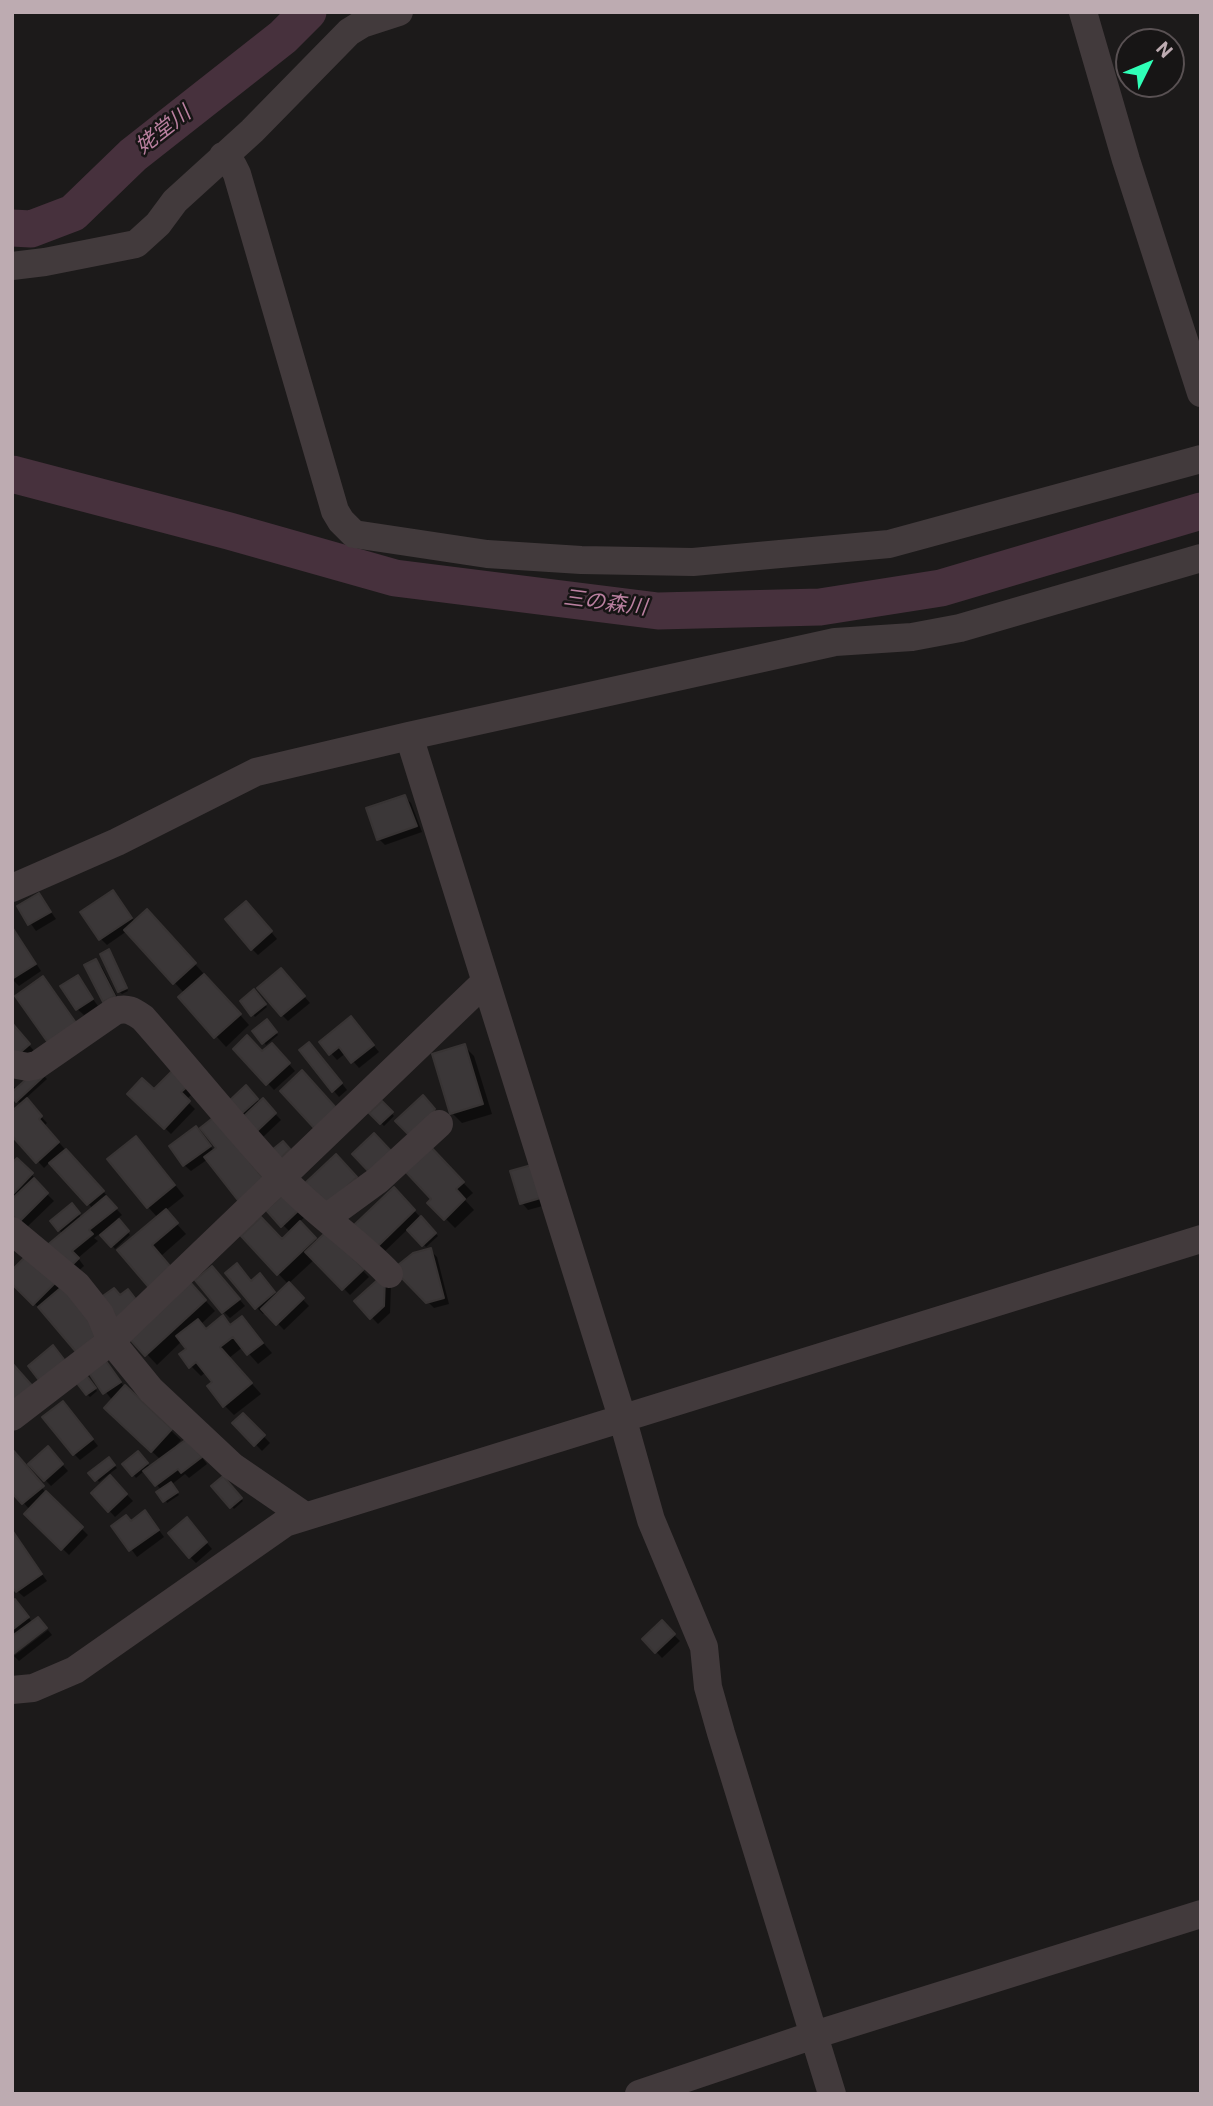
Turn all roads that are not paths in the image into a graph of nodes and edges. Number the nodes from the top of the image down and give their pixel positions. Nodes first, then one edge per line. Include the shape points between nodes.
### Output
1 (399, 12) edge
2 (1083, 12) edge
3 (223, 156) junction
4 (12, 266) edge
5 (1201, 394) edge
6 (1201, 459) edge
7 (1201, 558) edge
8 (409, 736) junction
9 (12, 888) edge
10 (485, 982) junction
11 (12, 1064) edge
12 (439, 1124) dead end
13 (281, 1177) junction
14 (326, 1218) junction
15 (12, 1231) edge
16 (1201, 1239) edge
17 (389, 1274) dead end
18 (111, 1341) junction
19 (12, 1417) edge
20 (622, 1417) junction
21 (305, 1516) junction
22 (13, 1688) edge
23 (1201, 1914) edge
24 (814, 2035) junction
25 (639, 2094) edge
26 (832, 2094) edge

1 - 3 street via 349,33
2 - 5 street
3 - 4 street via 136,244
3 - 6 street via 237,174 335,511 354,534 487,554 666,563 719,560 889,544
7 - 8 street via 960,628 912,637 835,642
8 - 9 street via 256,772 117,842
8 - 10 street
10 - 13 street
10 - 20 street
11 - 13 street via 37,1065 115,1011 133,1010
12 - 14 street via 378,1181
13 - 14 street
13 - 18 street
14 - 17 street
15 - 18 street via 77,1285 100,1314
16 - 20 street
18 - 19 street
18 - 21 street via 151,1390 232,1466
20 - 21 street
20 - 24 street via 651,1520 704,1647 708,1687
21 - 22 street via 285,1523 75,1670 33,1688
23 - 24 street
24 - 25 street
24 - 26 street

